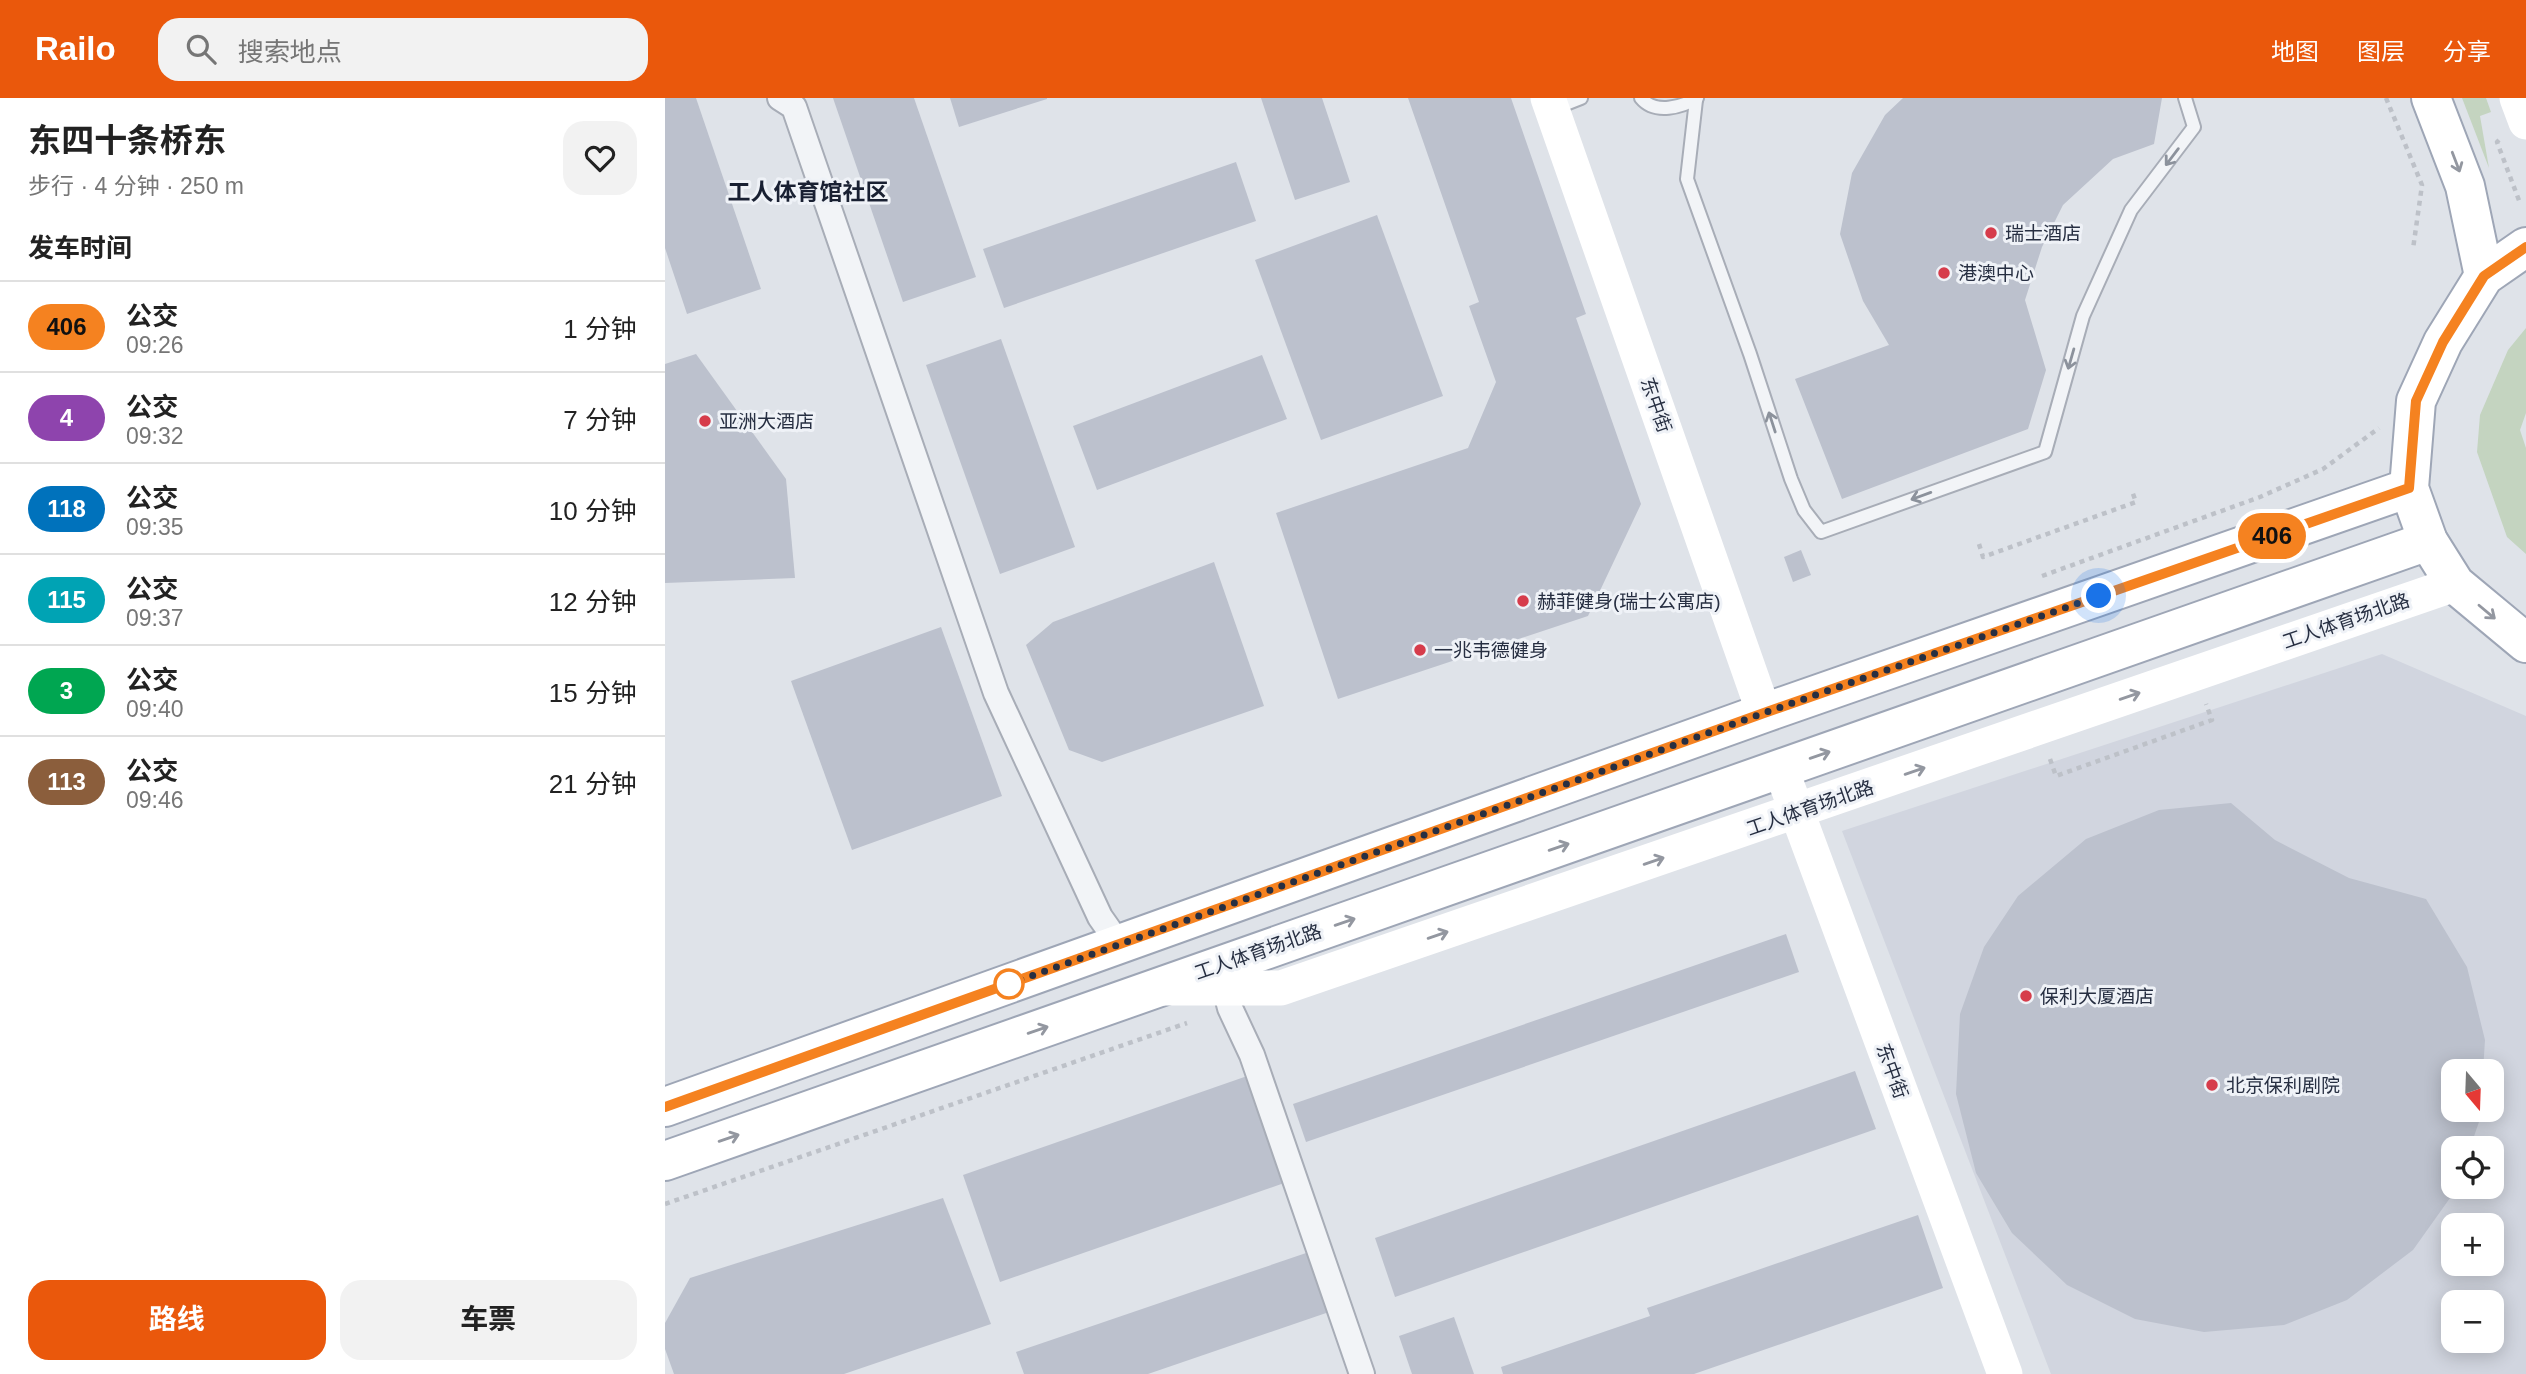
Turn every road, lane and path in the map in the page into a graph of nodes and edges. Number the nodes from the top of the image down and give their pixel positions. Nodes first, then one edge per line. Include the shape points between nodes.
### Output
1 (779, 98) edge
2 (1641, 98) edge
3 (2185, 98) edge
4 (2386, 98) edge
5 (2431, 98) edge
6 (1697, 99) edge
7 (1560, 102) edge
8 (2521, 109) edge
9 (2520, 203) dead end
10 (2526, 247) edge
11 (2413, 249) dead end
12 (2484, 276) junction
13 (2409, 488) junction
14 (2132, 491) dead end
15 (2428, 541) junction
16 (1979, 544) dead end
17 (2455, 584) junction
18 (2526, 643) edge
19 (2204, 698) dead end
20 (1764, 713) junction
21 (2047, 751) dead end
22 (1781, 769) junction
23 (1796, 813) junction
24 (1119, 944) junction
25 (1158, 987) junction
26 (1228, 998) junction
27 (665, 1107) edge
28 (665, 1161) edge
29 (665, 1203) edge
30 (1362, 1374) edge
31 (2005, 1374) edge

1 - 24 street via 794,107 996,694 1100,917
2 - 6 lane via 1668,109
3 -> 6 lane via 2194,127 2131,210 2083,316 2045,452 1821,532 1804,510 1791,479 1687,179
4 - 11 path via 2422,186
5 -> 12 main road via 2468,195
7 - 20 street, 东中街
8 - 9 path via 2497,142
10 - 12 main road
12 - 13 main road via 2443,342 2416,401
13 - 15 main road
13 - 20 main road
14 - 16 path via 2136,502 1983,557
15 - 17 main road
22 -> 15 main road, 工人体育场北路
17 -> 18 main road
23 -> 17 street, 工人体育场北路
19 - 21 path via 2212,720 2056,776
20 - 24 main road
22 - 23 street, 东中街
25 -> 22 main road, 工人体育场北路
26 -> 23 street, 工人体育场北路 via 1281,988
23 - 31 street, 东中街
24 - 27 main road
25 - 26 street, 工人体育场北路
28 -> 25 main road, 工人体育场北路
26 - 29 path
26 - 30 street

